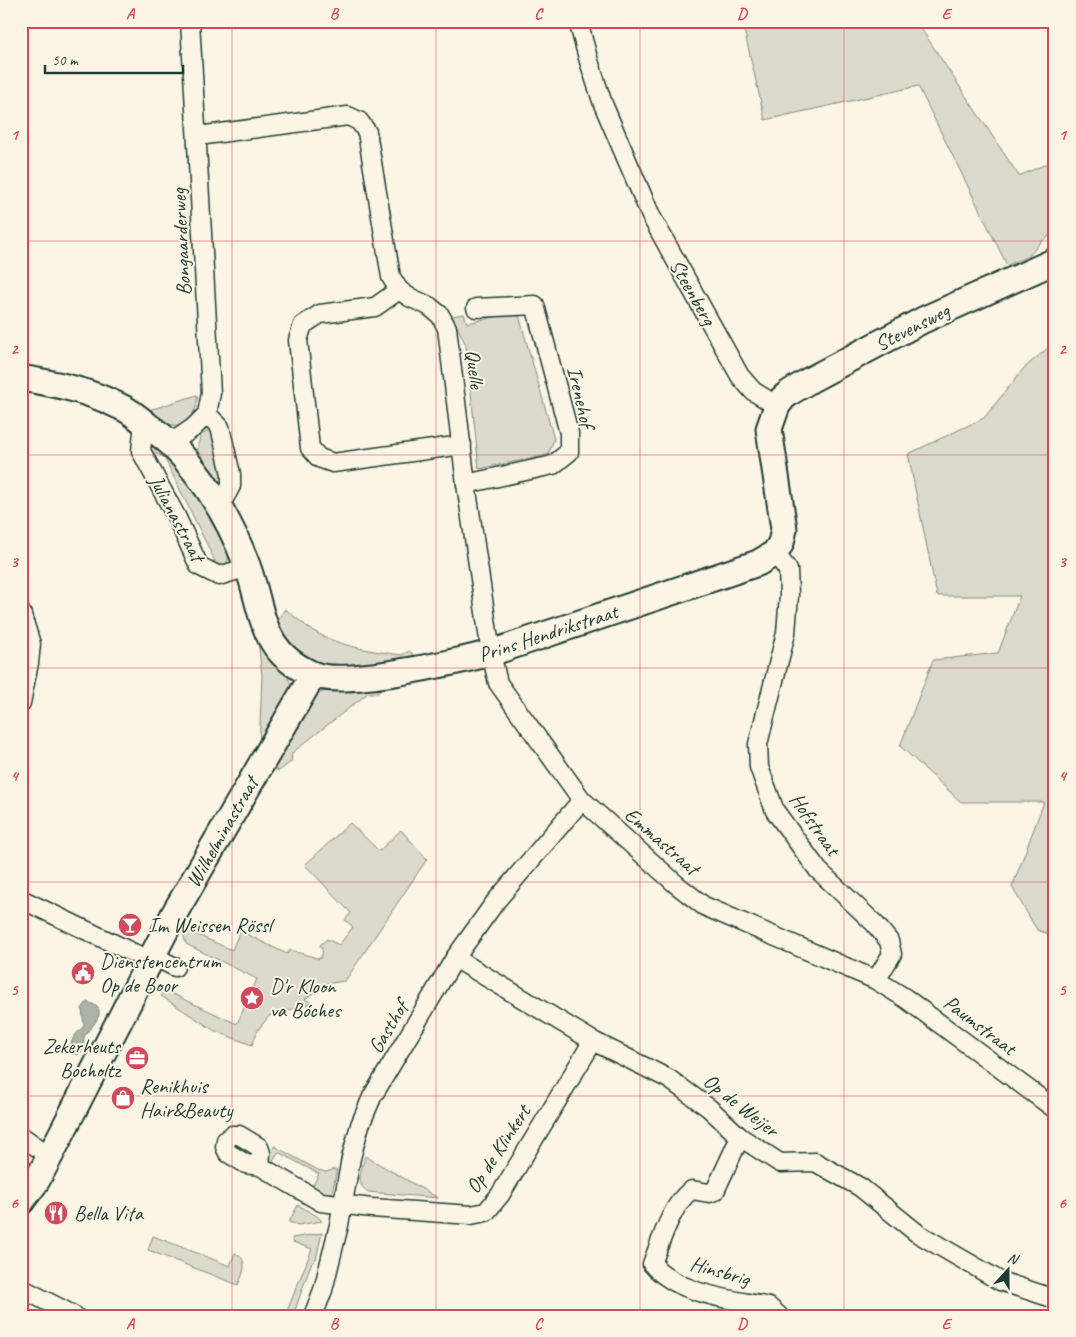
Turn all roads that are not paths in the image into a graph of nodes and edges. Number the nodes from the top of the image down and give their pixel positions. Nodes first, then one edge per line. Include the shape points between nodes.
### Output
1 (190, 21) edge
2 (578, 21) edge
3 (198, 136) junction
4 (1055, 261) edge
5 (399, 290) junction
6 (476, 308) dead end
7 (21, 378) edge
8 (777, 406) junction
9 (207, 414) junction
10 (144, 422) junction
11 (170, 443) junction
12 (462, 445) junction
13 (466, 484) junction
14 (218, 506) junction
15 (775, 553) junction
16 (248, 567) junction
17 (21, 612) edge
18 (491, 653) junction
19 (312, 675) junction
20 (21, 703) edge
21 (582, 800) junction
22 (21, 899) edge
23 (455, 958) junction
24 (159, 961) junction
25 (876, 980) junction
26 (593, 1041) junction
27 (1055, 1109) edge
28 (21, 1136) edge
29 (740, 1137) junction
30 (50, 1156) junction
31 (260, 1166) dead end
32 (21, 1202) edge
33 (342, 1204) junction
34 (21, 1288) edge
35 (1055, 1299) edge
36 (75, 1316) edge
37 (313, 1316) edge
38 (779, 1316) edge

1 - 3 street, Bongaarderweg
2 - 8 street, Steenberg via 610,123 663,239 740,376 753,391
3 - 5 street via 348,116 359,121 367,132 390,277
3 - 9 street, Bongaarderweg via 211,393
4 - 8 street, Stevensweg via 949,307 864,350 789,392
5 - 12 street, Quelle via 429,306 448,328
5 - 12 street via 375,307 320,314 303,325 298,340 310,448 319,458 333,464
6 - 13 street, Irenehof via 535,305 569,434 569,452 553,465
7 - 10 street, Julianastraat via 63,385 95,395 122,407
8 - 15 street via 769,428 784,529
9 - 11 street
9 - 14 street, Julianastraat via 220,427 231,474 231,486
10 - 11 street, Julianastraat
10 - 16 street, Julianastraat via 141,451 199,566 220,576
11 - 14 street, Julianastraat
12 - 13 street, Quelle
13 - 18 street, Quelle
14 - 16 street, Julianastraat
15 - 18 street, Prins Hendrikstraat via 758,563
15 - 25 street, Hofstraat via 788,570 790,594 786,633 758,744 759,767 775,811 818,870 889,941 892,954
16 - 19 street, Julianastraat via 270,640 287,659
17 - 20 street via 31,644
18 - 19 street, Prins Hendrikstraat via 457,662 350,678
18 - 21 street, Emmastraat via 498,683
19 - 24 street, Wilhelminastraat via 174,914
21 - 23 street, Gasthof via 496,901
21 - 25 street, Emmastraat via 677,886 704,906
22 - 24 street
23 - 26 street, Op de Weijer
23 - 33 street, Gasthof via 372,1097 360,1125
24 - 30 street, Wilhelminastraat
25 - 27 street, Paumstraat
26 - 29 street, Op de Weijer via 669,1079 709,1108
26 - 33 street, Op de Klinkert via 500,1195 486,1212 471,1216
28 - 30 street
29 - 35 street, Op de Weijer via 780,1163 815,1162 860,1187 917,1233 1000,1281
29 - 38 street, Hinsbrig via 714,1191 692,1190 683,1195 652,1264 662,1274 692,1290 769,1308
30 - 32 street, Wilhelminastraat
31 - 33 street, Op de Klinkert via 312,1198
33 - 37 street, Gasthof via 323,1290
34 - 36 street

